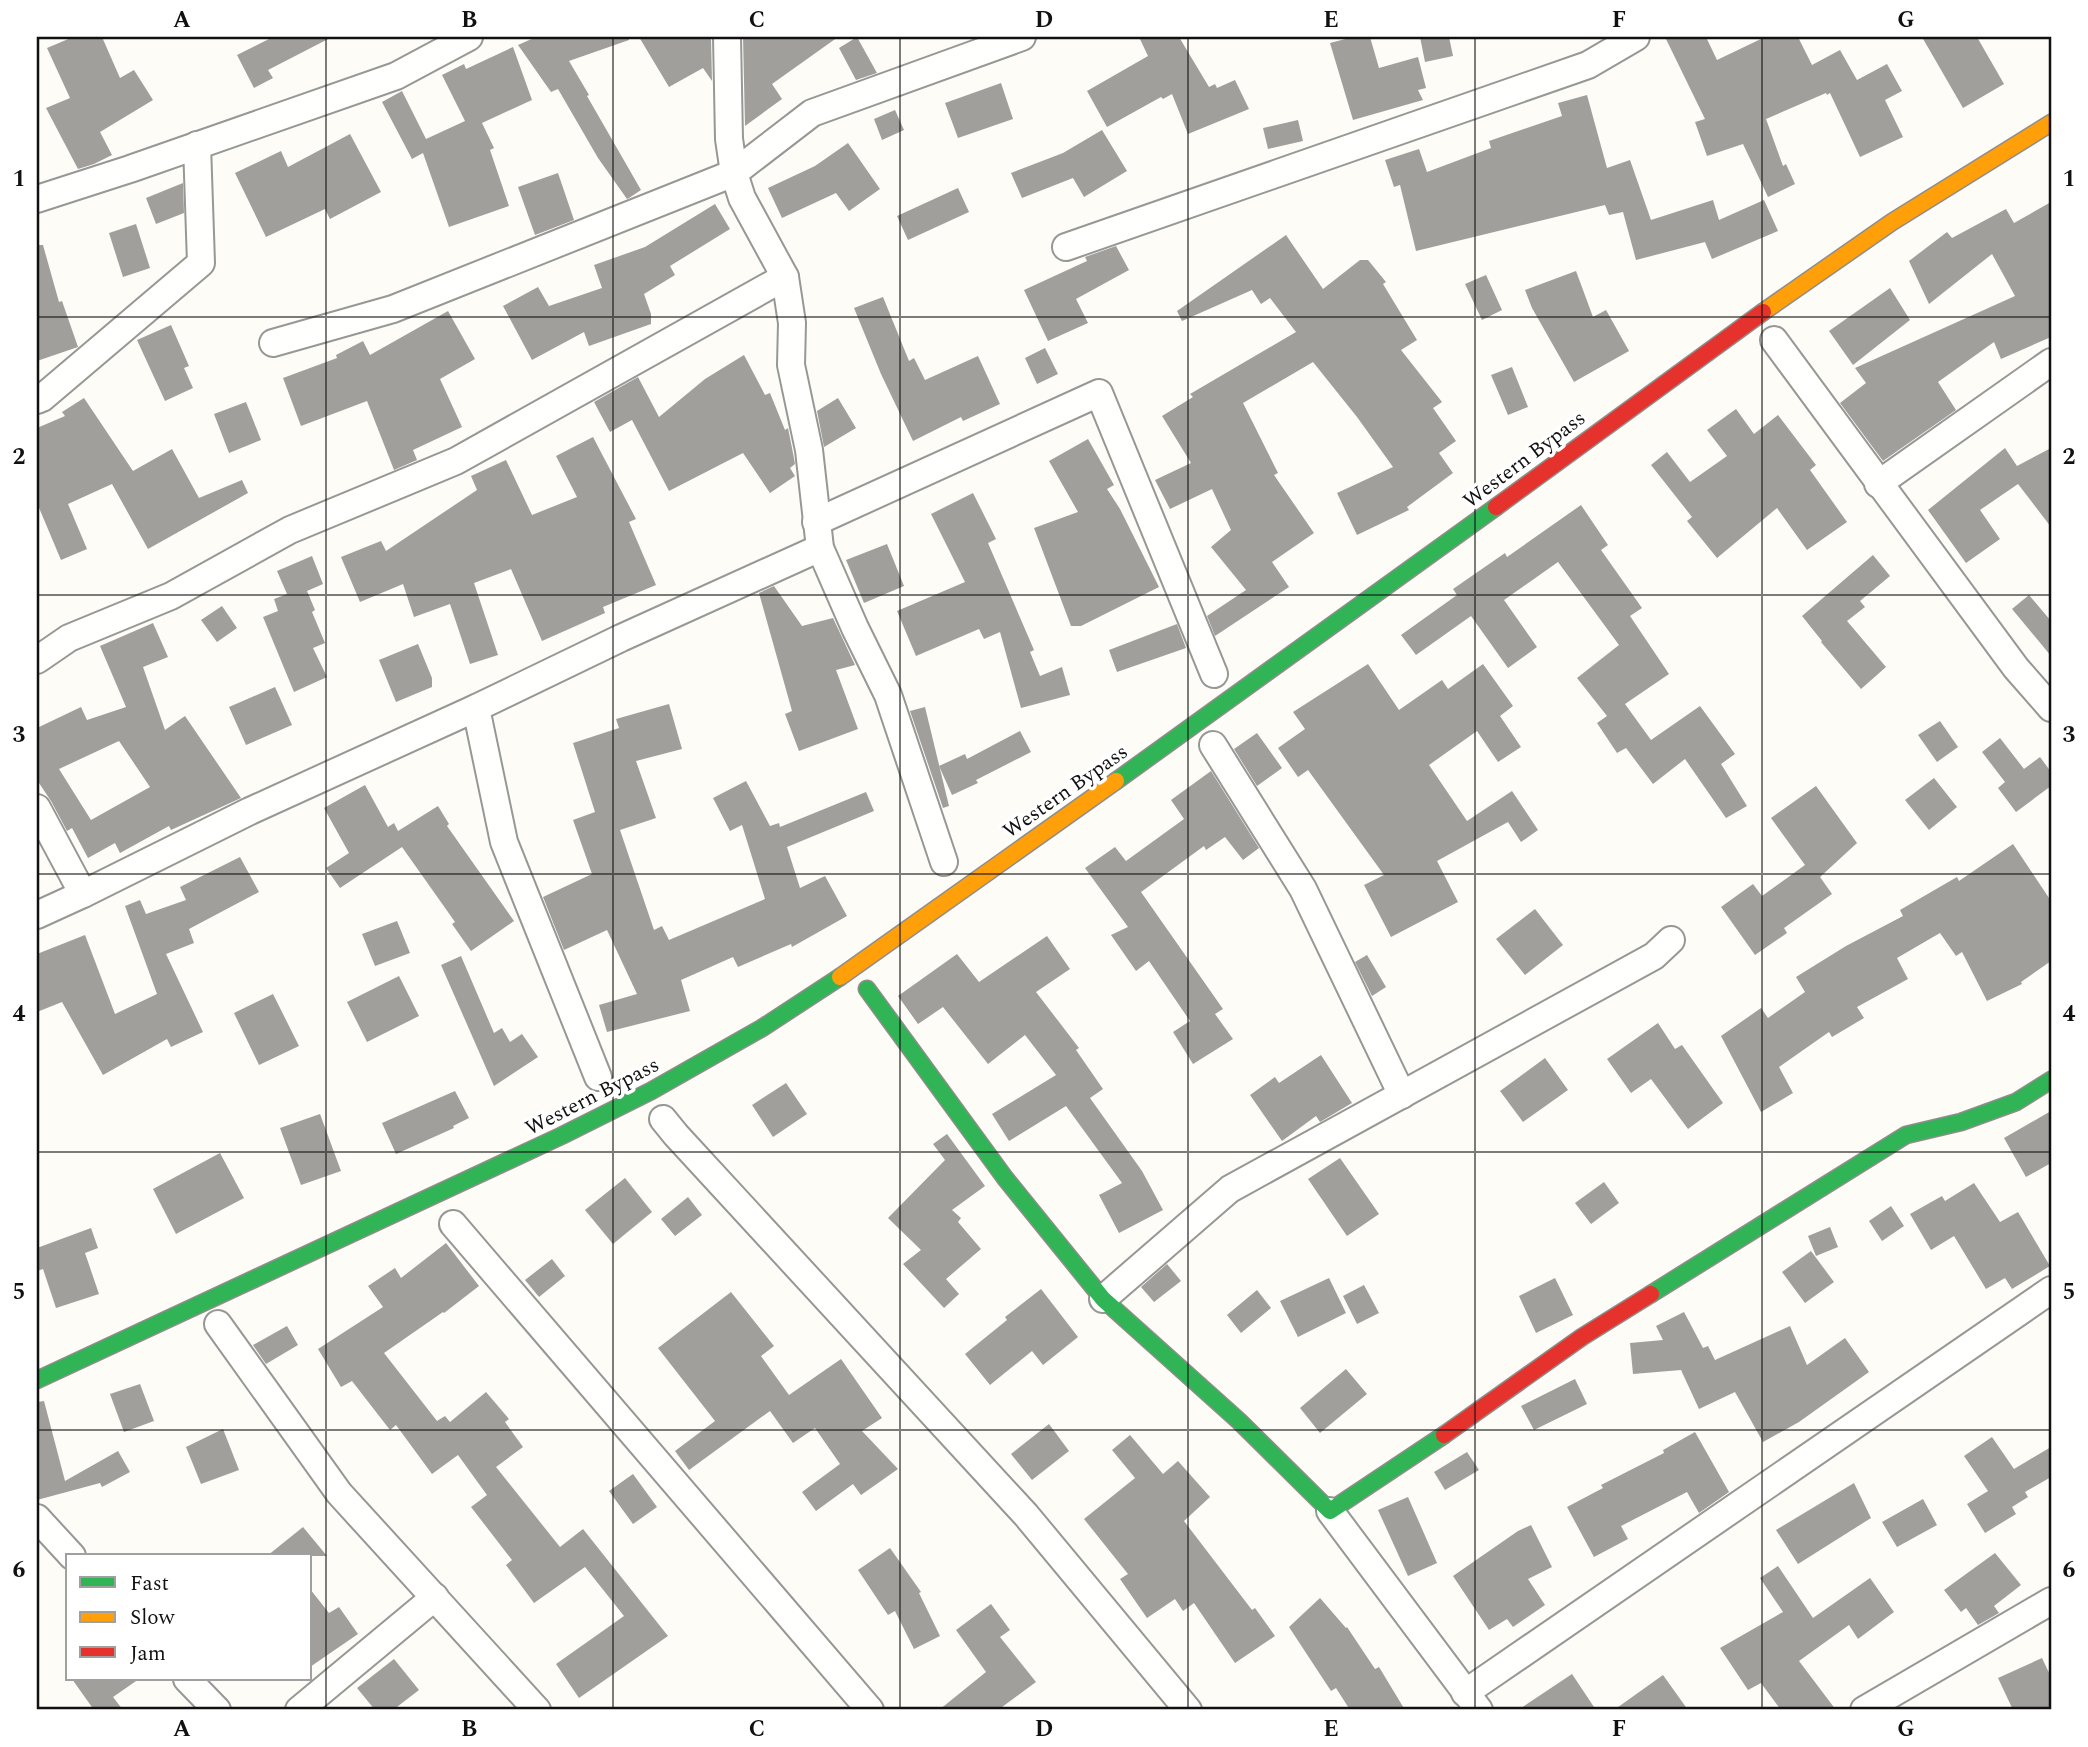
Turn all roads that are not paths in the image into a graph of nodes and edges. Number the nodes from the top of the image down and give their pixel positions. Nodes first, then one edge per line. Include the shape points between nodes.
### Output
1 (469, 37) edge
2 (727, 37) edge
3 (1022, 37) edge
4 (1636, 37) edge
5 (2051, 124) edge
6 (197, 145) junction
7 (734, 173) junction
8 (37, 199) edge
9 (1066, 247) dead end
10 (785, 277) junction
11 (1774, 340) dead end
12 (273, 343) dead end
13 (2051, 362) edge
14 (37, 400) edge
15 (1878, 484) junction
16 (818, 535) junction
17 (37, 660) edge
18 (1214, 674) dead end
19 (476, 708) junction
20 (2051, 708) edge
21 (1213, 745) dead end
22 (37, 808) edge
23 (944, 862) dead end
24 (83, 894) junction
25 (37, 915) edge
26 (1671, 940) dead end
27 (867, 989) dead end
28 (598, 1077) dead end
29 (2051, 1080) edge
30 (1402, 1095) junction
31 (663, 1119) dead end
32 (453, 1224) dead end
33 (2051, 1290) edge
34 (1103, 1299) junction
35 (218, 1324) dead end
36 (37, 1380) edge
37 (1329, 1511) junction
38 (37, 1518) edge
39 (70, 1554) edge
40 (435, 1597) junction
41 (2051, 1601) edge
42 (188, 1680) edge
43 (1472, 1701) edge
44 (217, 1710) edge
45 (299, 1710) edge
46 (537, 1710) edge
47 (870, 1710) edge
48 (1188, 1710) edge
49 (1864, 1710) edge

1 - 6 street via 396,76
2 - 7 street
3 - 7 street via 811,113
4 - 9 street via 1588,65
5 - 36 main road, Western Bypass via 1892,222 1756,316 1404,575 870,957 762,1028 561,1136
6 - 8 street
6 - 14 street via 201,263
7 - 10 street via 742,198
7 - 12 street via 393,309
10 - 16 street via 792,323 791,365 809,450
10 - 17 street via 456,461 290,530 171,596 69,638
11 - 15 street
13 - 15 street
15 - 20 street
16 - 18 street via 1099,393
16 - 19 street via 634,632
16 - 23 street via 888,695
19 - 24 street via 250,811
19 - 28 street via 504,842
21 - 30 street via 1303,889
22 - 24 street
24 - 25 street
26 - 30 street via 1654,956
27 - 34 main road via 1005,1178
29 - 37 main road via 2016,1102 1906,1135 1582,1337
30 - 34 street via 1230,1189
31 - 48 street via 1026,1515
32 - 47 street
33 - 43 street
34 - 37 main road via 1239,1421
35 - 40 street via 339,1493
37 - 43 street
38 - 39 street
40 - 45 street
40 - 46 street
41 - 49 street
42 - 44 street

